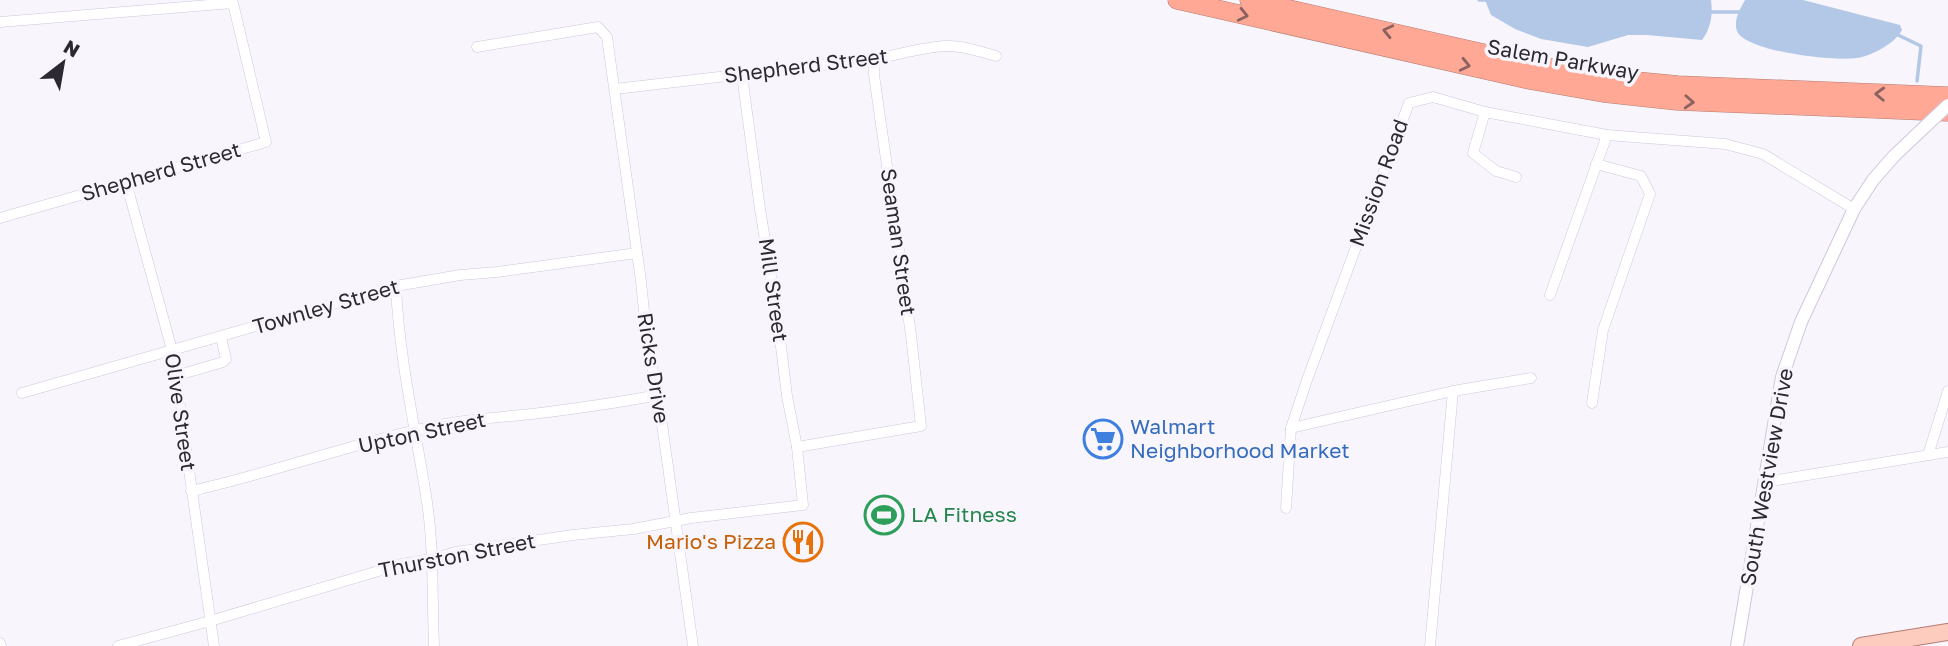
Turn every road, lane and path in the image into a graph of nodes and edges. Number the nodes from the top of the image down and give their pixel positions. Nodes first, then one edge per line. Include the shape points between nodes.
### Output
1 (1177, 0) edge
2 (1250, 0) edge
3 (0, 22) edge
4 (477, 47) dead end
5 (996, 56) dead end
6 (874, 59) junction
7 (742, 75) junction
8 (615, 89) junction
9 (1948, 96) edge
10 (1948, 105) edge
11 (1485, 112) junction
12 (1948, 112) edge
13 (1607, 135) junction
14 (1596, 164) junction
15 (1516, 177) dead end
16 (126, 182) junction
17 (1854, 209) junction
18 (0, 218) edge
19 (637, 253) junction
20 (396, 286) junction
21 (1550, 295) dead end
22 (221, 337) junction
23 (172, 350) junction
24 (175, 376) junction
25 (1531, 378) dead end
26 (1453, 391) junction
27 (1948, 391) edge
28 (22, 393) dead end
29 (657, 395) junction
30 (1592, 403) dead end
31 (1291, 428) junction
32 (415, 430) junction
33 (797, 447) junction
34 (1948, 453) edge
35 (1928, 455) junction
36 (1765, 482) junction
37 (191, 491) junction
38 (803, 505) joint
39 (1286, 508) dead end
40 (675, 522) junction
41 (431, 559) junction
42 (210, 621) junction
43 (1948, 632) edge
44 (118, 646) edge
45 (214, 646) edge
46 (433, 646) edge
47 (693, 646) edge
48 (1430, 646) edge
49 (1737, 646) edge
50 (1861, 646) edge

1 -> 12 highway, Salem Parkway via 1603,93 1677,101
9 -> 2 highway, Salem Parkway via 1618,79
3 - 16 street, Shepherd Street via 233,3 266,142
4 - 8 street, Ricks Drive via 598,27 607,37
5 - 6 street, Shepherd Street via 946,46
6 - 7 street, Shepherd Street
6 - 33 street, Seaman Street via 921,426
7 - 8 street, Shepherd Street
7 - 33 street, Mill Street
8 - 19 street, Ricks Drive
10 - 17 street, South Westview Drive, bridge via 1894,156
11 - 13 street, Mission Road
11 - 15 street via 1473,153 1496,171
11 - 31 street, Mission Road via 1433,97 1409,103
13 - 14 street
13 - 17 street, Mission Road via 1725,144 1763,153
14 - 21 street
14 - 30 street via 1641,176 1650,194 1603,330
16 - 18 street, Shepherd Street
16 - 23 street, Olive Street
17 - 36 street, South Westview Drive via 1801,322 1782,377
19 - 20 street, Townley Street
19 - 29 street, Ricks Drive
20 - 22 street, Townley Street
20 - 32 street
22 - 23 street, Townley Street
22 - 24 street via 223,362
23 - 24 street, Olive Street
23 - 28 street, Townley Street
24 - 37 street, Olive Street
25 - 26 street
26 - 31 street
26 - 48 street
27 - 35 street
29 - 32 street, Upton Street
29 - 40 street, Ricks Drive
31 - 39 street
32 - 37 street, Upton Street
32 - 41 street via 428,505
33 - 38 street, Mill Street
34 - 35 street
35 - 36 street
36 - 49 street, South Westview Drive
37 - 42 street, Olive Street
38 - 40 street, Thurston Street
40 - 41 street, Thurston Street
40 - 47 street, Ricks Drive
41 - 42 street, Thurston Street
41 - 46 street
42 - 44 street, Thurston Street
42 - 45 street, Olive Street
43 - 50 main road

